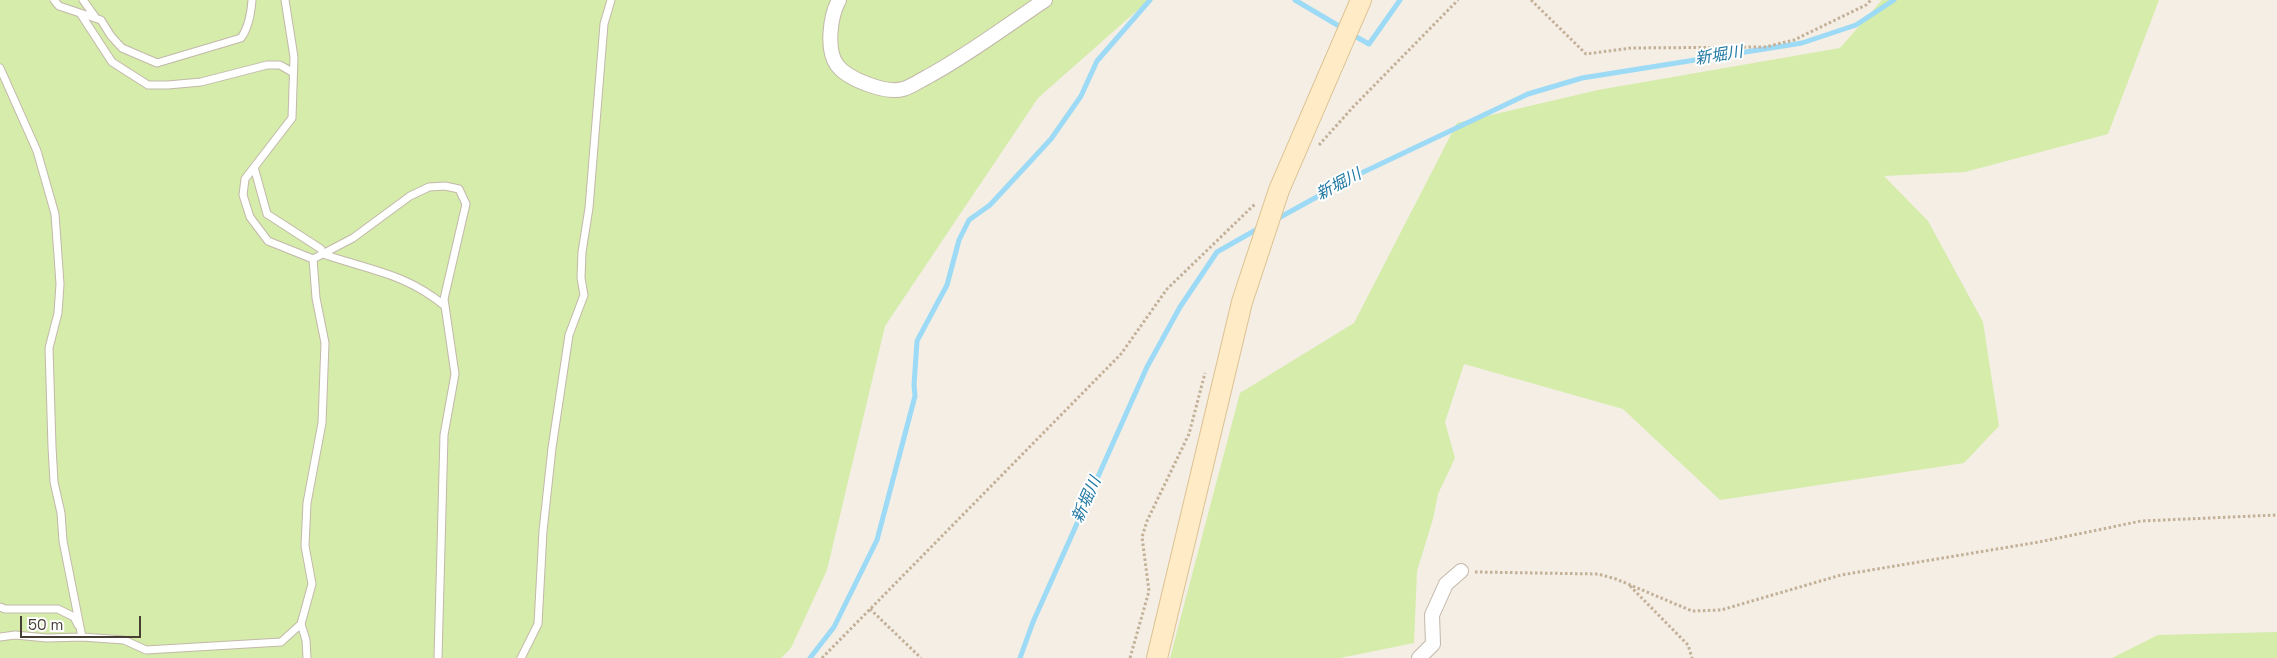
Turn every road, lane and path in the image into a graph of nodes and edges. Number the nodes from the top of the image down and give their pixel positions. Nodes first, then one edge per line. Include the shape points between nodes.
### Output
1 (54, 0) edge
2 (83, 0) edge
3 (252, 0) edge
4 (286, 0) edge
5 (611, 0) edge
6 (839, 0) edge
7 (1045, 0) edge
8 (1349, 0) edge
9 (1361, 0) edge
10 (1458, 0) edge
11 (1531, 0) edge
12 (1871, 0) edge
13 (80, 13) junction
14 (97, 18) junction
15 (1346, 34) junction
16 (0, 68) edge
17 (292, 72) junction
18 (1316, 148) dead end
19 (254, 167) junction
20 (1279, 190) junction
21 (323, 254) junction
22 (313, 259) junction
23 (445, 306) junction
24 (1206, 370) dead end
25 (2277, 515) edge
26 (1460, 571) joint
27 (1628, 584) junction
28 (0, 607) edge
29 (870, 609) junction
30 (301, 624) junction
31 (0, 637) edge
32 (82, 637) junction
33 (307, 658) edge
34 (438, 658) edge
35 (521, 658) edge
36 (822, 658) edge
37 (921, 658) edge
38 (1130, 658) edge
39 (1157, 658) edge
40 (1419, 658) edge
41 (1692, 658) edge

1 - 13 lane via 59,6
2 - 14 lane
3 - 14 lane via 251,17 241,38 157,63 122,48
4 - 17 lane via 294,57
5 - 35 lane via 604,24 589,208 582,252 584,295 569,335 552,448 538,624
6 - 7 street via 831,21 832,58 839,68 858,80 890,90 903,89 947,67
8 - 15 street
9 - 15 street
10 - 18 path
11 - 12 path via 1586,54 1632,48 1765,47 1794,40
13 - 14 lane
13 - 17 lane via 112,62 148,85 200,82 267,65 280,65
15 - 20 street
16 - 32 lane via 37,151 55,214 60,284 58,313 49,348 54,482
17 - 19 lane via 292,118
19 - 21 lane via 267,214 321,249
19 - 22 lane via 245,179 243,195 250,217 268,241
20 - 29 path via 1256,203 1167,289 1121,354
20 - 39 street via 1242,302
21 - 22 lane
21 - 23 lane via 385,272 426,290
21 - 23 lane via 353,238 410,196 429,187 459,189 466,204
22 - 30 lane via 316,298 325,343 322,423 307,503 305,546 312,584
23 - 34 lane via 455,374 444,435
24 - 38 path via 1189,434 1142,537 1149,591
25 - 27 path via 2141,521 2039,542 1841,575 1721,610 1692,611
26 - 27 path via 1598,574
26 - 40 street via 1446,584 1432,615 1433,644
27 - 41 path via 1688,645
28 - 32 lane via 58,610 74,617
29 - 36 path
29 - 37 path
30 - 32 lane via 281,642 270,643 146,650 124,640
30 - 33 lane
31 - 32 lane

